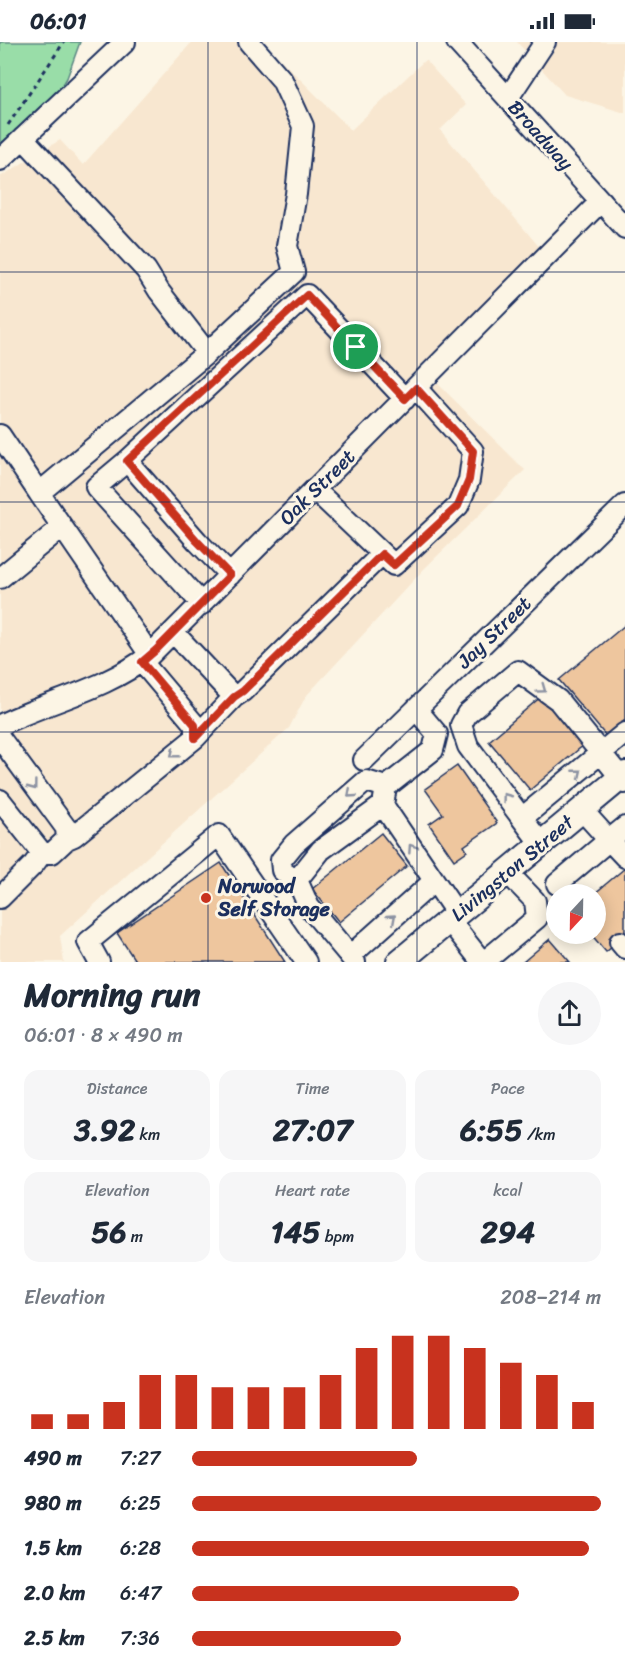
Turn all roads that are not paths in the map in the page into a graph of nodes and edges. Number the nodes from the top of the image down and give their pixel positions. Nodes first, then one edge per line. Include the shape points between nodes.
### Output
1 (125, 42) edge
2 (249, 42) edge
3 (457, 42) edge
4 (545, 42) edge
5 (508, 98) junction
6 (23, 138) junction
7 (0, 160) edge
8 (601, 201) junction
9 (625, 228) edge
10 (207, 353) junction
11 (410, 393) junction
12 (0, 435) edge
13 (127, 461) junction
14 (315, 490) junction
15 (39, 493) junction
16 (625, 505) edge
17 (62, 527) junction
18 (382, 554) junction
19 (230, 575) junction
20 (0, 578) edge
21 (202, 604) junction
22 (173, 632) junction
23 (146, 658) junction
24 (234, 697) junction
25 (416, 709) junction
26 (0, 725) edge
27 (625, 733) edge
28 (0, 738) edge
29 (195, 738) junction
30 (601, 754) junction
31 (364, 760) dead end
32 (624, 779) edge
33 (384, 796) junction
34 (0, 800) edge
35 (582, 810) junction
36 (522, 818) junction
37 (625, 827) edge
38 (66, 839) junction
39 (609, 840) junction
40 (541, 844) junction
41 (42, 853) junction
42 (625, 857) edge
43 (507, 872) junction
44 (434, 881) junction
45 (298, 884) junction
46 (557, 884) dead end
47 (0, 898) edge
48 (453, 917) junction
49 (352, 959) edge
50 (99, 962) edge
51 (306, 962) edge
52 (399, 962) edge
53 (483, 962) edge

1 - 6 street
2 - 10 street via 282,80 303,126 287,246 294,272
3 - 5 street, Broadway
4 - 5 street
5 - 8 street, Broadway
6 - 7 street
6 - 10 street via 146,270
8 - 9 street, Broadway
8 - 11 street, Oak Street
10 - 15 street
11 - 13 street via 307,295
11 - 14 street, Oak Street
11 - 18 street via 473,451 469,480 458,506 394,565
12 - 15 street
13 - 19 street
13 - 21 street via 96,487
14 - 18 street
14 - 19 street, Oak Street
15 - 17 street
16 - 25 street, Jay Street
17 - 20 street
17 - 23 street
18 - 24 street
19 - 21 street, Oak Street
21 - 22 street, Oak Street
22 - 23 street, Oak Street
22 - 24 street
23 - 26 street, Oak Street via 114,679
23 - 29 street via 195,725
24 - 29 street
25 - 31 street, Jay Street
25 - 33 street via 437,734 433,750
27 - 30 street
28 -> 38 street via 66,828
29 -> 38 street
30 - 32 street
36 -> 30 street
36 -> 30 street via 468,746 461,725 467,714 518,671 558,700
32 - 35 main road, Livingston Street
44 -> 33 street
33 - 45 street via 321,850 297,880
33 -> 45 street via 366,781 294,844 281,860 282,870
34 - 41 street
35 - 39 street
35 - 40 main road, Livingston Street
36 - 40 street
37 - 39 street
38 - 41 street via 52,853
39 - 42 street
39 - 46 street
40 - 43 main road, Livingston Street
41 - 47 street
43 - 48 main road, Livingston Street
43 - 53 street via 535,901 537,918
44 - 48 street
49 -> 44 street
45 - 49 street via 309,908
48 - 52 main road, Livingston Street
48 - 53 street
50 - 51 street via 88,942 219,835

